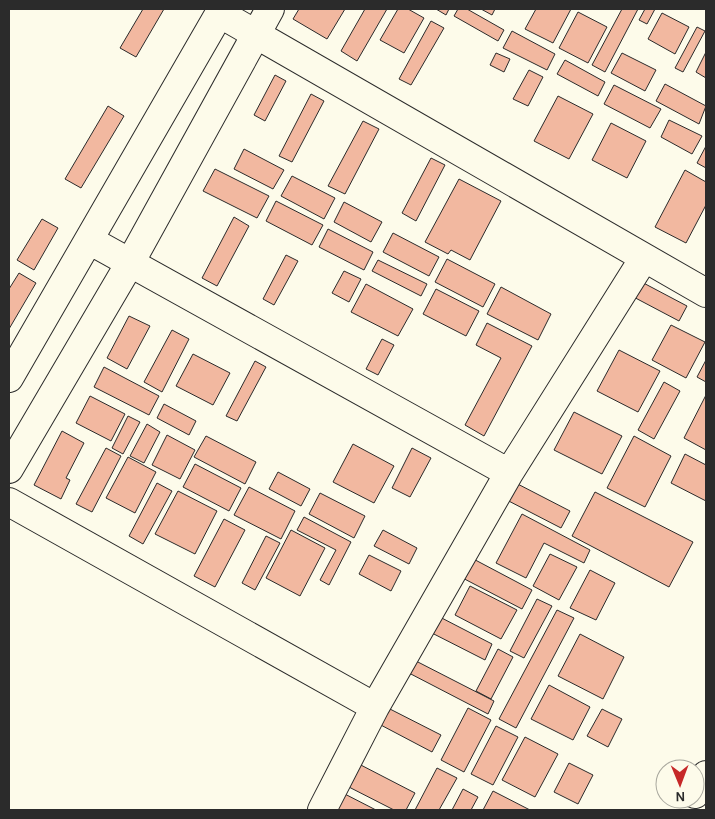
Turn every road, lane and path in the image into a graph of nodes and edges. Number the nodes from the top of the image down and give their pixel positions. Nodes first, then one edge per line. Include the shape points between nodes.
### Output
1 (270, 9) edge
2 (221, 11) edge
3 (256, 33) junction
4 (89, 240) junction
5 (644, 258) junction
6 (130, 263) junction
7 (706, 293) edge
8 (9, 378) edge
9 (9, 469) edge
10 (509, 473) junction
11 (9, 502) edge
12 (375, 707) junction
13 (322, 810) edge

1 - 3 street
2 - 3 street
2 - 4 street
3 - 5 street
3 - 6 street
4 - 6 street
4 - 8 street
5 - 7 street
5 - 10 street
6 - 9 street
6 - 10 street
10 - 12 street
11 - 12 street
12 - 13 street

